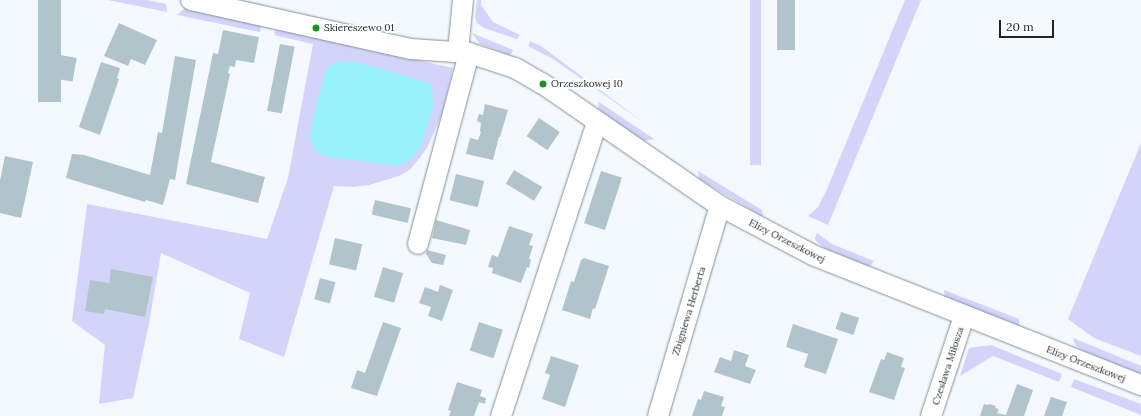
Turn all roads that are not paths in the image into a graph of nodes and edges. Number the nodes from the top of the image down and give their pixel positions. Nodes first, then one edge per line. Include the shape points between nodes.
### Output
1 (191, 0) edge
2 (463, 0) edge
3 (463, 52) junction
4 (597, 122) junction
5 (720, 206) junction
6 (418, 244) dead end
7 (964, 316) junction
8 (1141, 385) edge
9 (501, 416) edge
10 (658, 416) edge
11 (931, 416) edge

1 - 3 street, Elizy Orzeszkowej via 411,49
2 - 3 street
3 - 4 street, Elizy Orzeszkowej via 531,76
3 - 6 street
4 - 5 street, Elizy Orzeszkowej
4 - 9 street
5 - 7 street, Elizy Orzeszkowej via 815,256
5 - 10 street, Zbigniewa Herberta
7 - 8 street, Elizy Orzeszkowej
7 - 11 street, Czesława Miłosza

